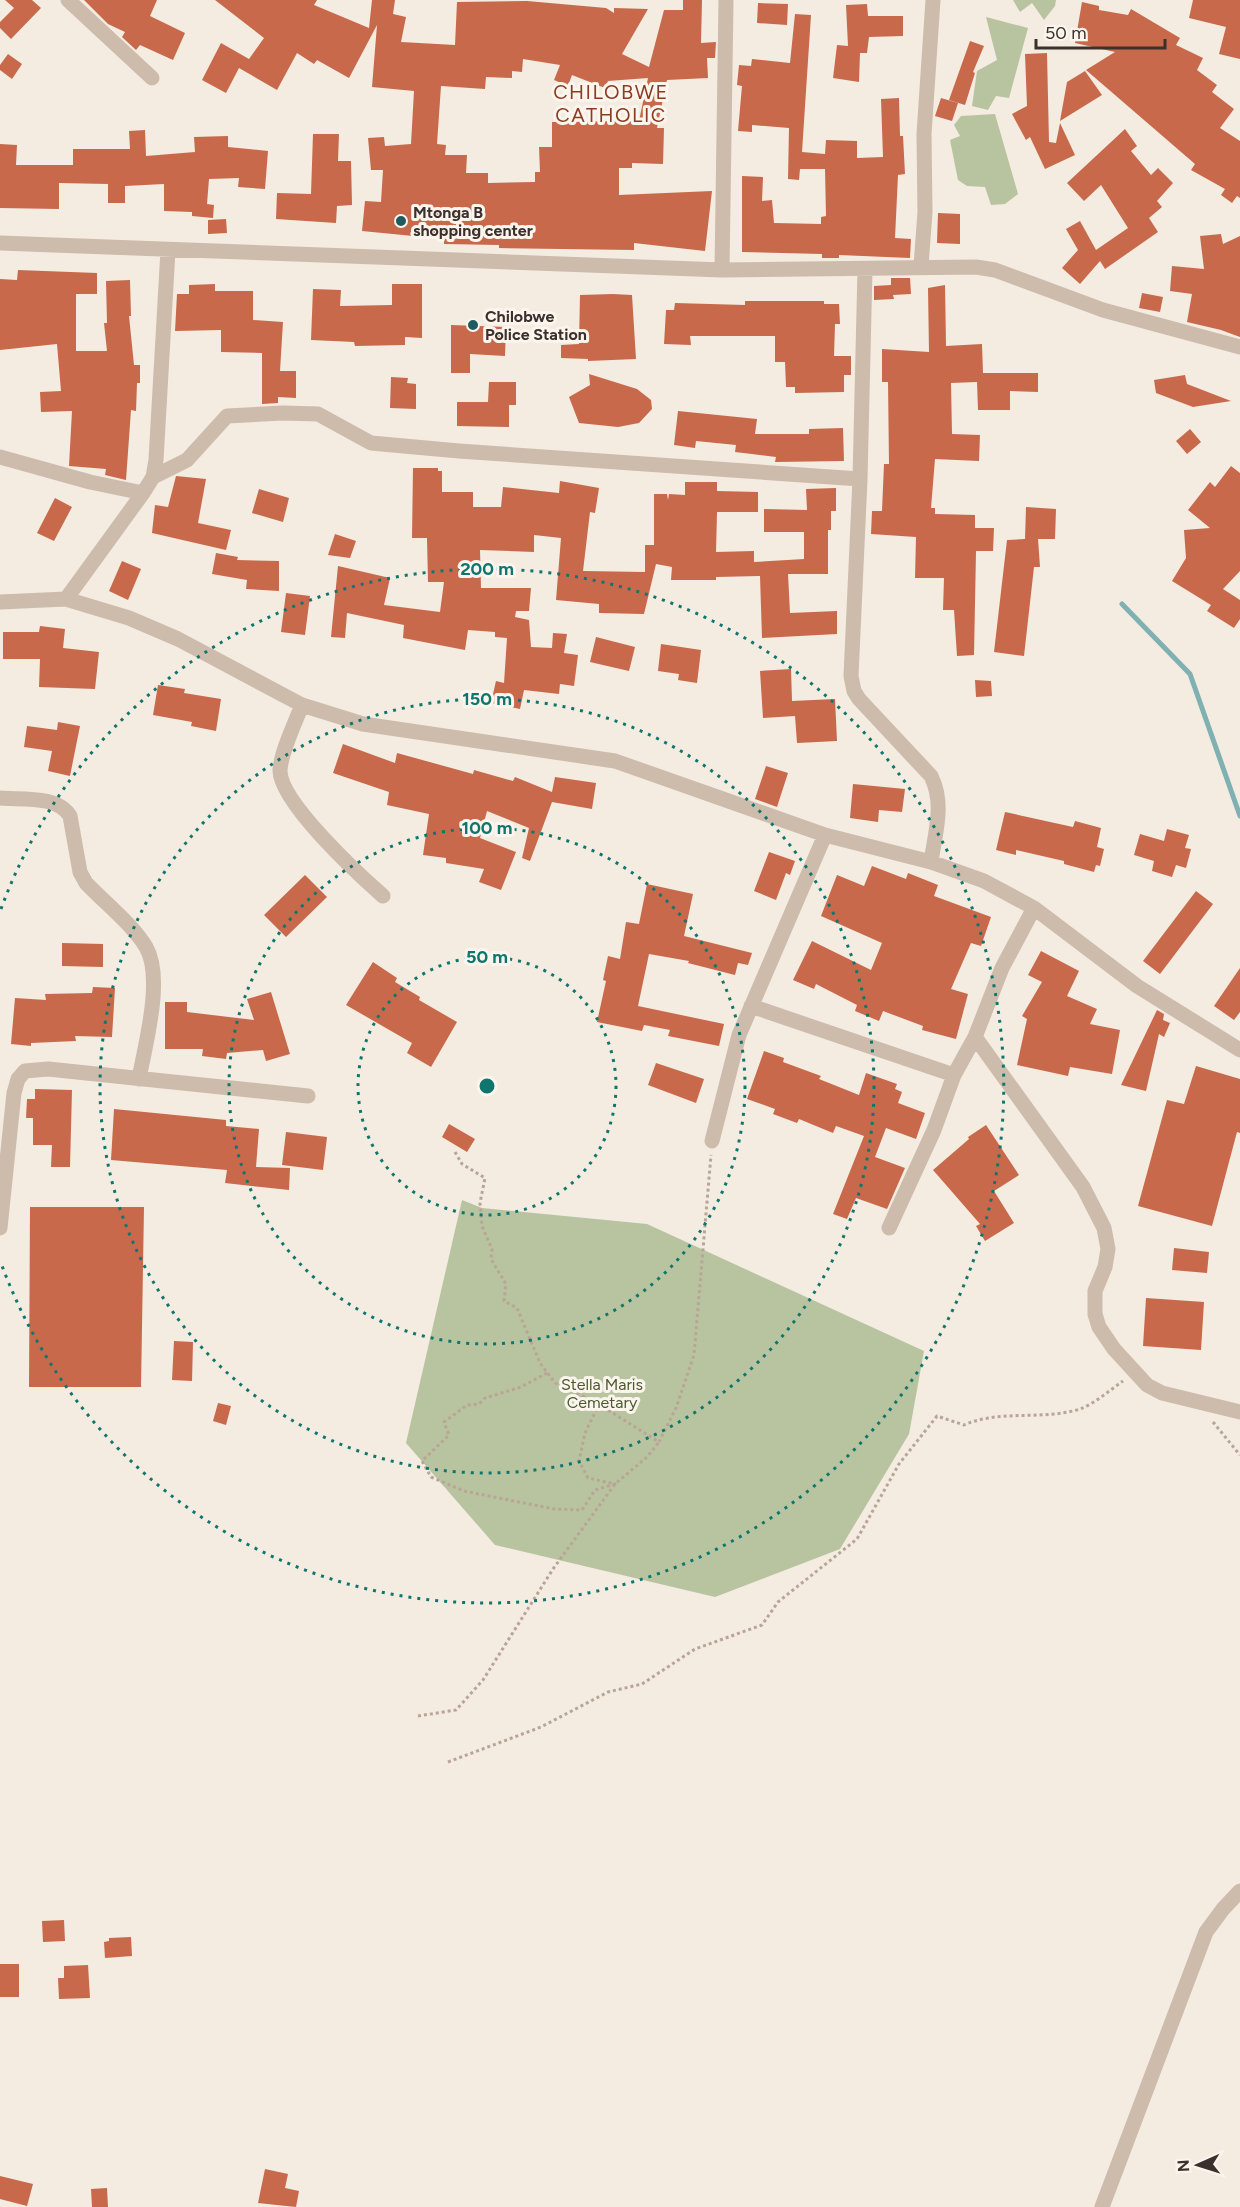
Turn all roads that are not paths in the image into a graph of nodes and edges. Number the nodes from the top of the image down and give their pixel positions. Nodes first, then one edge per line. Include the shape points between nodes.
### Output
1 (68, 0) edge
2 (726, 0) edge
3 (933, 0) edge
4 (152, 78) dead end
5 (0, 243) edge
6 (168, 250) junction
7 (921, 266) junction
8 (865, 269) junction
9 (722, 270) junction
10 (1240, 347) edge
11 (0, 457) edge
12 (153, 477) junction
13 (860, 479) junction
14 (143, 493) junction
15 (66, 599) junction
16 (0, 602) edge
17 (302, 705) junction
18 (0, 798) edge
19 (825, 835) junction
20 (931, 862) junction
21 (383, 896) dead end
22 (1034, 908) junction
23 (751, 1006) junction
24 (975, 1037) junction
25 (1240, 1050) edge
26 (954, 1075) junction
27 (139, 1079) junction
28 (308, 1096) dead end
29 (712, 1141) road end
30 (0, 1228) edge
31 (890, 1228) dead end
32 (1240, 1412) edge
33 (1240, 1892) edge
34 (1102, 2207) edge

1 - 4 street
2 - 9 street
3 - 7 street
5 - 6 street
6 - 9 street
6 - 12 street
7 - 8 street
7 - 10 street via 986,268 1103,310
8 - 9 street
8 - 13 street
11 - 14 street
12 - 13 street via 192,457 227,416 283,413 318,414 371,443
12 - 14 street
13 - 20 street via 850,676 860,699 931,776 938,790 940,801
14 - 15 street
15 - 16 street
15 - 17 street via 129,618 178,639
17 - 19 street via 356,723 615,760
17 - 21 street via 280,768 284,789 347,864
18 - 27 street via 46,801 65,809 86,883 145,946 153,963 154,982
19 - 20 street
19 - 23 street
20 - 22 street via 984,881
22 - 24 street via 1002,968
22 - 25 street via 1137,986
23 - 26 street
23 - 29 street via 739,1035
24 - 26 street
24 - 32 street via 1083,1187 1104,1228 1108,1250 1095,1291 1095,1314 1114,1349 1135,1374 1162,1393
26 - 31 street
27 - 28 street
27 - 30 street via 48,1069 25,1071 14,1093
33 - 34 street via 1206,1932

